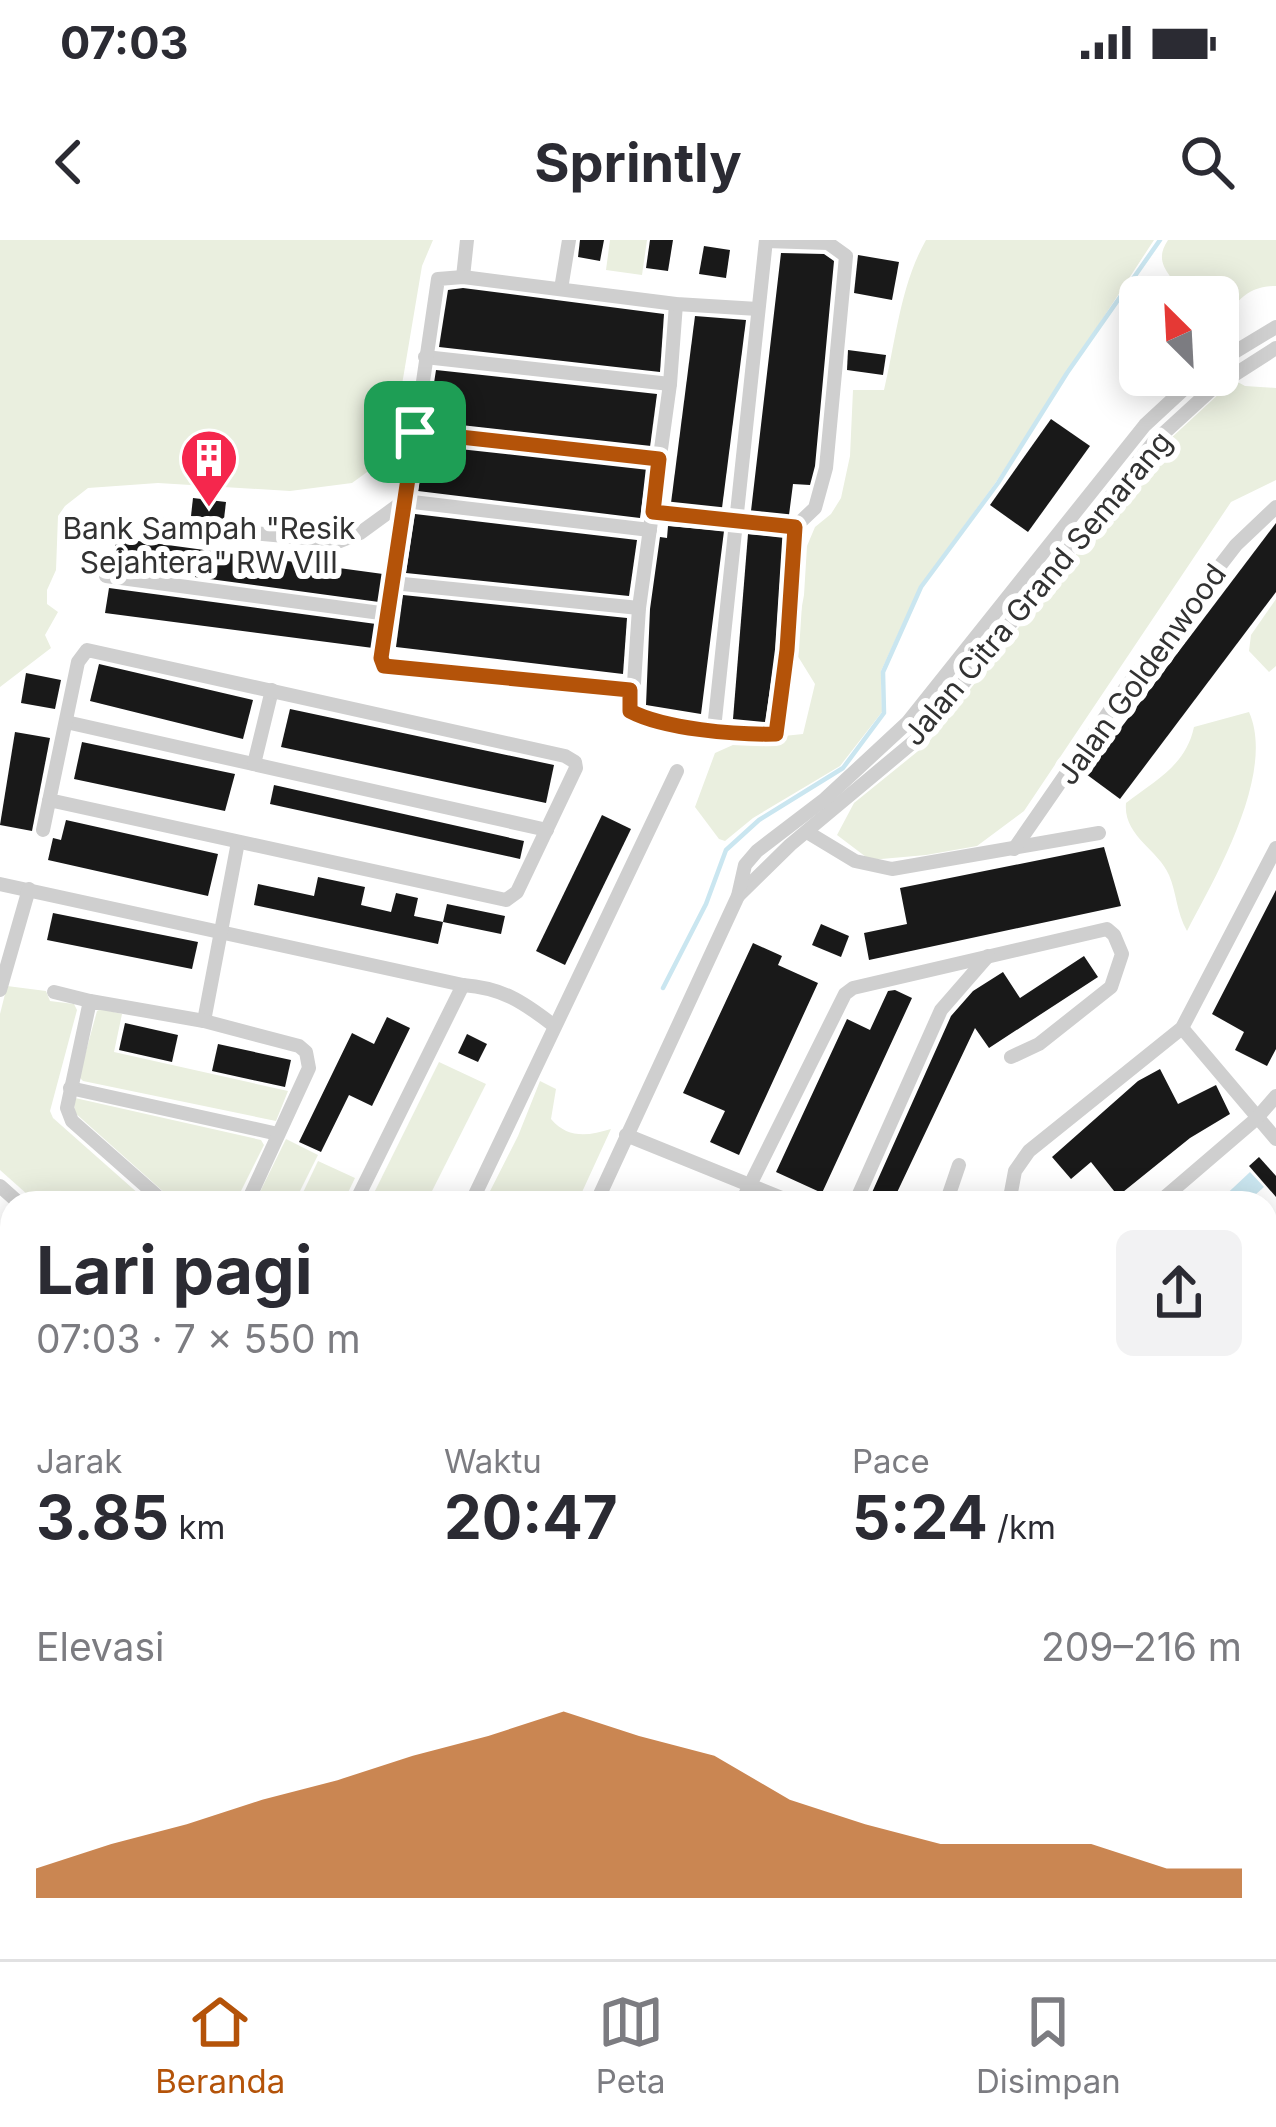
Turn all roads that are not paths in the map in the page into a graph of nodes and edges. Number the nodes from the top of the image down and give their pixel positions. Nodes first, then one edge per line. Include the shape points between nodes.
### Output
1 (467, 240) edge
2 (569, 240) edge
3 (766, 241) edge
4 (830, 242) edge
5 (463, 277) junction
6 (561, 290) junction
7 (676, 304) junction
8 (758, 309) junction
9 (1276, 327) edge
10 (1276, 348) edge
11 (1239, 349) edge
12 (424, 357) junction
13 (670, 384) junction
14 (1176, 396) edge
15 (415, 432) junction
16 (659, 459) junction
17 (404, 500) junction
18 (1276, 507) edge
19 (653, 512) junction
20 (737, 520) junction
21 (155, 524) dead end
22 (795, 527) junction
23 (650, 530) junction
24 (106, 576) dead end
25 (393, 583) junction
26 (639, 608) junction
27 (388, 614) junction
28 (272, 690) junction
29 (630, 690) junction
30 (66, 722) junction
31 (715, 729) junction
32 (254, 764) junction
33 (677, 771) dead end
34 (49, 800) junction
35 (829, 804) junction
36 (43, 830) dead end
37 (547, 830) junction
38 (807, 832) junction
39 (1099, 833) dead end
40 (238, 842) junction
41 (1276, 848) edge
42 (1014, 849) junction
43 (0, 884) edge
44 (29, 890) junction
45 (738, 896) junction
46 (222, 930) junction
47 (988, 956) junction
48 (463, 985) junction
49 (0, 990) edge
50 (54, 992) dead end
51 (90, 1001) junction
52 (204, 1021) junction
53 (553, 1025) junction
54 (1182, 1028) junction
55 (1011, 1057) dead end
56 (70, 1088) junction
57 (1276, 1096) edge
58 (1256, 1119) junction
59 (278, 1134) junction
60 (626, 1135) junction
61 (1276, 1139) edge
62 (959, 1165) dead end
63 (749, 1185) junction
64 (152, 1191) edge
65 (252, 1191) edge
66 (361, 1191) edge
67 (477, 1191) edge
68 (601, 1191) edge
69 (746, 1191) edge
70 (764, 1191) edge
71 (860, 1191) edge
72 (950, 1191) edge
73 (1011, 1191) edge
74 (1172, 1191) edge

1 - 5 street
2 - 6 street
3 - 4 street
3 - 8 street
4 - 22 street via 846,260 826,468 815,508
5 - 6 street
5 - 12 street via 441,276 435,286
6 - 7 street
7 - 8 street
7 - 13 street
8 - 20 street
9 - 11 street
10 - 35 street, Jalan Citra Grand Semarang via 1212,389 1152,444 924,734
12 - 13 street
12 - 15 street
13 - 16 street
14 - 35 street, Jalan Citra Grand Semarang via 908,723
15 - 16 street
15 - 17 street
16 - 19 street
17 - 21 street via 340,541
17 - 23 street
17 - 25 street
18 - 42 street, Jalan Goldenwood via 1236,545 1124,689
19 - 20 street
19 - 23 street
20 - 22 street
20 - 31 street
22 - 31 street via 777,730
23 - 26 street
24 - 27 street
25 - 26 street
25 - 27 street
26 - 29 street
27 - 29 street via 381,658 388,668
28 - 30 street via 87,650 77,662
28 - 32 street
28 - 37 street via 571,758 576,768
29 - 31 street via 632,713
30 - 32 street
30 - 34 street
32 - 37 street
33 - 53 street
34 - 36 street
34 - 40 street
35 - 38 street, Jalan Citra Grand Semarang
35 - 45 street, Jalan Citra Grand Semarang via 757,851
37 - 40 street via 506,900
38 - 42 street, Jalan Goldenwood via 855,861 892,869
38 - 45 street, Jalan Citra Grand Semarang
39 - 42 street, Jalan Goldenwood
40 - 46 street
41 - 54 street
43 - 44 street
44 - 46 street
44 - 49 street
45 - 60 street
46 - 48 street
46 - 52 street
47 - 55 street via 1107,929 1122,954 1111,986
47 - 63 street via 844,994
47 - 71 street via 941,1010
48 - 53 street via 506,992
48 - 66 street
50 - 51 street
51 - 52 street
51 - 56 street
52 - 59 street via 306,1052 309,1068
53 - 67 street
54 - 58 street
54 - 73 street via 1029,1151
56 - 59 street
56 - 64 street via 72,1120
57 - 58 street
58 - 61 street
58 - 74 street
59 - 65 street
60 - 63 street
60 - 68 street
62 - 72 street
63 - 69 street
63 - 70 street

